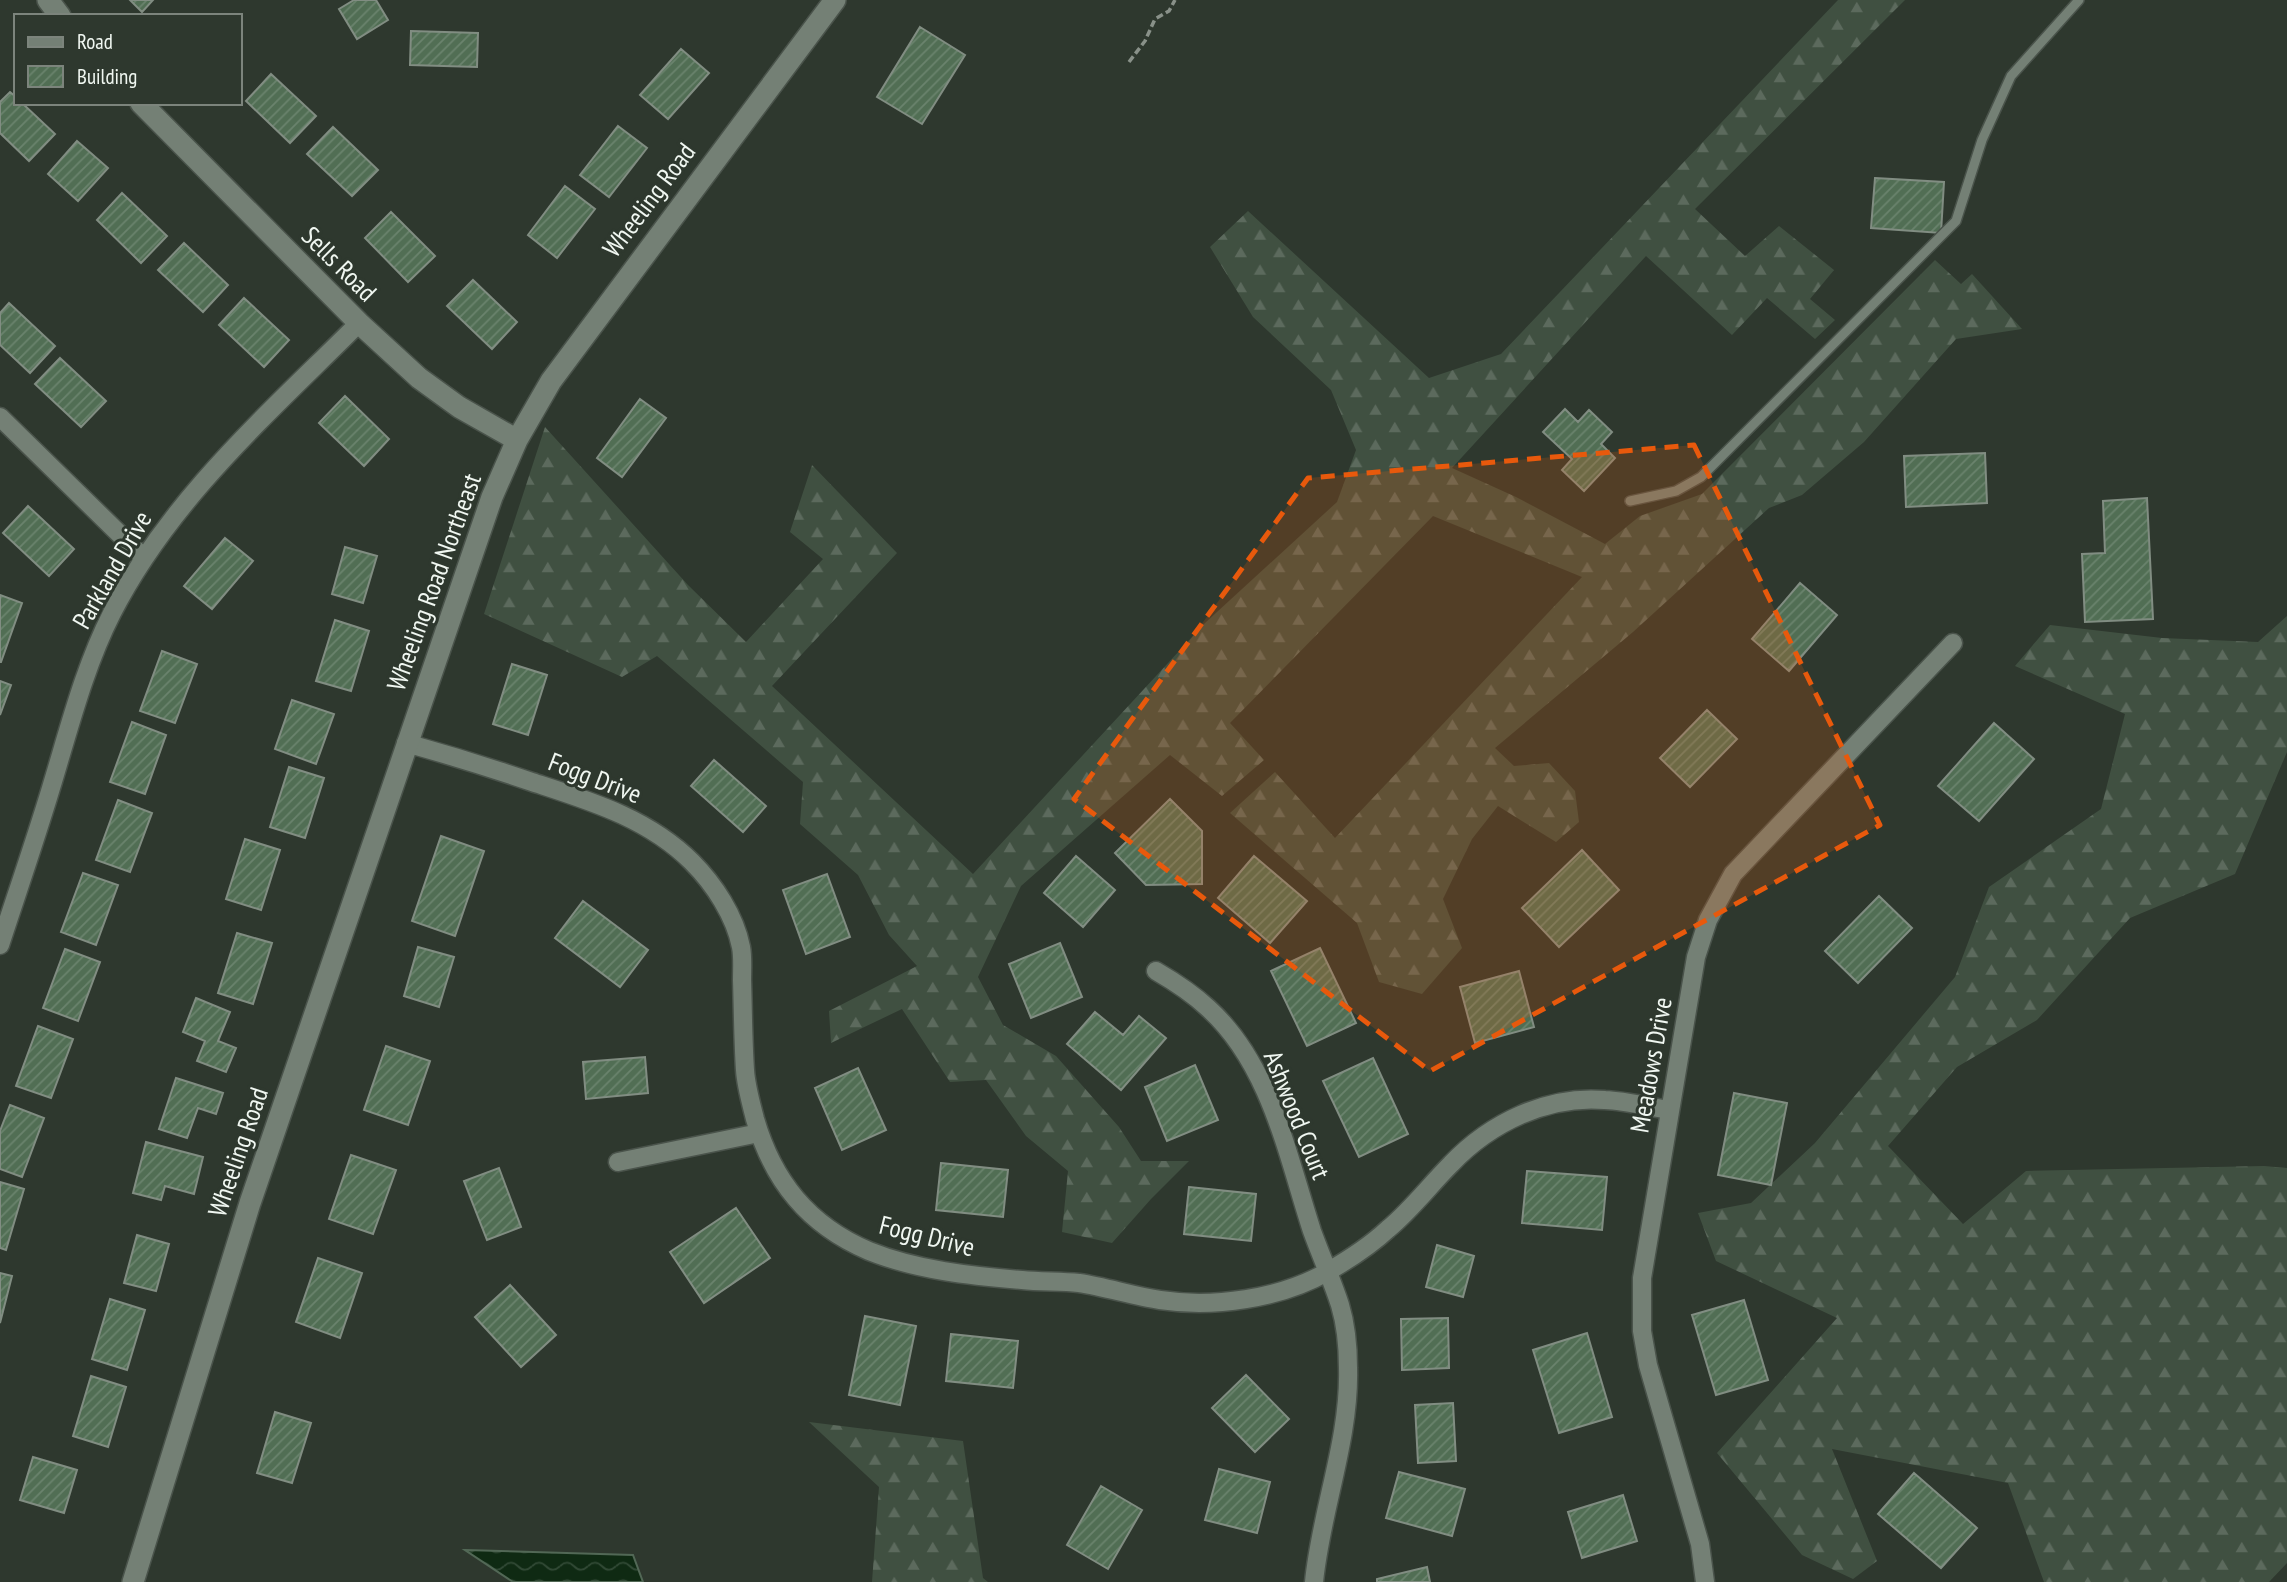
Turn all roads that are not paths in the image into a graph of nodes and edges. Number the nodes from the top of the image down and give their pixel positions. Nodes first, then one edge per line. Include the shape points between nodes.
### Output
1 (835, 0) edge
2 (2079, 0) edge
3 (143, 105) edge
4 (359, 323) junction
5 (0, 417) edge
6 (517, 440) junction
7 (1630, 500) dead end
8 (144, 558) junction
9 (1953, 643) dead end
10 (406, 743) junction
11 (0, 945) edge
12 (1156, 971) dead end
13 (1670, 1110) junction
14 (759, 1133) junction
15 (618, 1161) dead end
16 (1328, 1272) junction
17 (133, 1582) edge
18 (1314, 1582) edge
19 (1705, 1582) edge

1 - 6 street, Wheeling Road via 551,381
2 - 7 lane via 2011,76 1982,140 1956,221 1701,477 1676,491
3 - 4 street, Sells Road
4 - 6 street, Sells Road via 419,378
4 - 8 street, Parkland Drive via 225,456
5 - 8 street
6 - 10 street, Wheeling Road Northeast via 492,496
8 - 11 street, Parkland Drive via 99,639
9 - 13 street, Meadows Drive via 1726,885 1696,957
10 - 14 street, Fogg Drive via 615,811 644,825 694,864 731,917 741,948 745,1076
10 - 17 street, Wheeling Road via 250,1203
12 - 16 street, Ashwood Court via 1210,1009 1249,1059 1286,1145
13 - 16 street, Fogg Drive via 1604,1099 1570,1101 1519,1115 1474,1143 1387,1230
13 - 19 street, Meadows Drive via 1642,1278 1642,1331 1647,1365 1700,1544
14 - 15 street
14 - 16 street, Fogg Drive via 779,1177 814,1218 841,1237 899,1261 961,1274 1077,1283 1182,1303 1274,1294
16 - 18 street via 1341,1307 1348,1369 1345,1413

